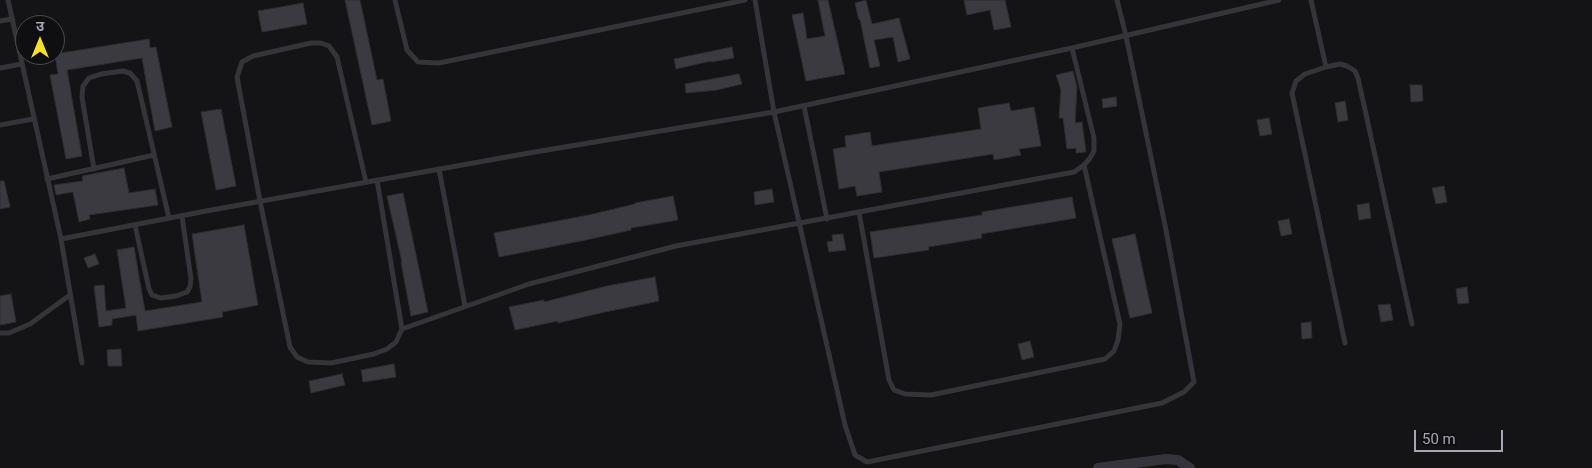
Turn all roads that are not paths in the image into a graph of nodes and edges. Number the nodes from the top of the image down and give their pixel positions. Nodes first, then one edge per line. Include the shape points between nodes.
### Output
1 (8, 0) edge
2 (396, 0) edge
3 (745, 0) edge
4 (755, 0) edge
5 (1117, 0) edge
6 (1279, 0) edge
7 (1311, 0) edge
8 (12, 19) junction
9 (0, 21) edge
10 (15, 32) edge
11 (1126, 36) junction
12 (1072, 48) junction
13 (16, 65) edge
14 (22, 65) edge
15 (1326, 67) junction
16 (0, 68) edge
17 (804, 106) junction
18 (774, 112) junction
19 (33, 119) junction
20 (0, 125) edge
21 (154, 155) junction
22 (1084, 165) junction
23 (94, 169) junction
24 (439, 169) junction
25 (47, 179) junction
26 (377, 180) junction
27 (366, 182) junction
28 (260, 201) junction
29 (859, 212) junction
30 (182, 216) junction
31 (169, 218) junction
32 (826, 218) junction
33 (799, 223) junction
34 (135, 225) junction
35 (61, 239) junction
36 (70, 295) junction
37 (465, 306) junction
38 (1412, 324) dead end
39 (402, 329) junction
40 (0, 333) edge
41 (1345, 343) dead end
42 (82, 363) dead end
43 (1098, 468) edge
44 (1190, 468) edge

1 - 8 lane
2 - 3 lane via 406,50 418,62 439,64
4 - 18 lane
5 - 11 lane
6 - 11 lane
7 - 15 lane
8 - 9 lane
8 - 10 lane
11 - 12 lane
11 - 33 lane via 1194,382 1184,392 1162,403 867,462 855,455 844,425
12 - 17 lane
12 - 22 lane via 1094,138 1094,151
13 - 16 lane
14 - 19 lane
15 - 38 lane via 1347,66 1355,71 1358,78
15 - 41 lane via 1305,74 1296,81 1292,93
17 - 18 lane
17 - 32 lane
18 - 24 lane
18 - 33 lane
19 - 20 lane
19 - 25 lane
21 - 23 lane
21 - 23 lane via 138,81 123,71 101,74 89,78 83,86 82,97
21 - 31 lane
22 - 29 lane via 1074,172
22 - 29 lane via 1120,324 1114,351 1105,359 931,395 894,390 889,380
23 - 25 lane
24 - 26 lane
24 - 37 lane
25 - 35 lane
26 - 27 lane
26 - 39 lane
27 - 28 lane
27 - 28 lane via 337,57 329,46 311,44 253,56 242,62 239,70 237,77
28 - 30 lane
28 - 39 lane via 290,347 296,357 308,362 331,363 374,354 396,342
29 - 32 lane
30 - 31 lane
30 - 34 lane via 192,279 186,292 176,296 161,298 149,289
31 - 34 lane
32 - 33 lane
33 - 37 lane via 676,246 594,266
34 - 35 lane
35 - 36 lane
36 - 40 lane via 30,324 9,333
36 - 42 lane
37 - 39 lane
43 - 44 street via 1166,459 1178,460

